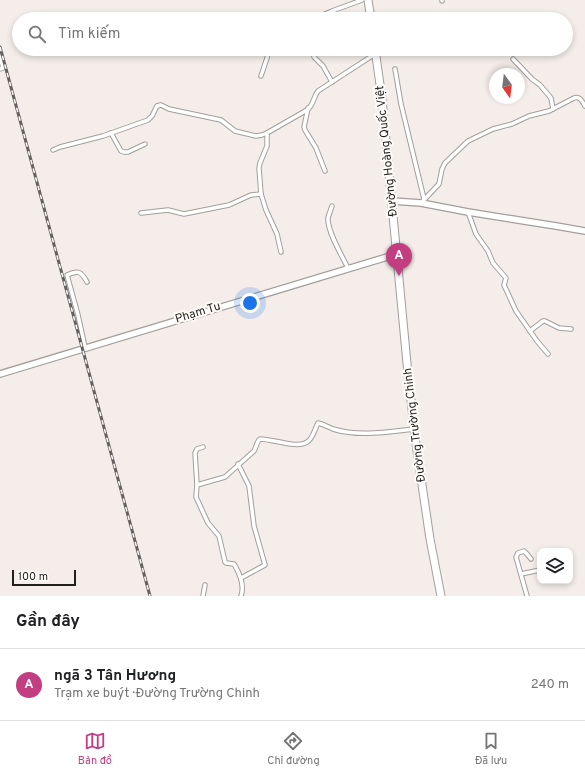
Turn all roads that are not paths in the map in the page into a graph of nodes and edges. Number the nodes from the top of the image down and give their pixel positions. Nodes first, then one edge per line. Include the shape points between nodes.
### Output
1 (362, 0) edge
2 (368, 0) edge
3 (330, 12) edge
4 (370, 12) edge
5 (0, 56) edge
6 (267, 56) edge
7 (314, 56) edge
8 (368, 56) edge
9 (376, 56) edge
10 (513, 59) dead end
11 (0, 69) edge
12 (395, 69) dead end
13 (261, 76) dead end
14 (332, 82) junction
15 (585, 106) edge
16 (308, 108) junction
17 (553, 109) junction
18 (111, 133) junction
19 (267, 133) junction
20 (144, 144) dead end
21 (52, 150) dead end
22 (325, 171) dead end
23 (261, 194) junction
24 (392, 201) junction
25 (422, 201) junction
26 (332, 206) dead end
27 (468, 212) junction
28 (141, 213) dead end
29 (585, 231) edge
30 (281, 252) dead end
31 (397, 254) junction
32 (348, 268) junction
33 (87, 282) dead end
34 (571, 329) dead end
35 (530, 331) junction
36 (85, 347) junction
37 (548, 354) dead end
38 (0, 374) edge
39 (414, 429) junction
40 (204, 447) dead end
41 (238, 464) junction
42 (197, 485) junction
43 (531, 559) dead end
44 (537, 571) edge
45 (521, 574) junction
46 (241, 578) junction
47 (205, 585) dead end
48 (203, 596) edge
49 (241, 596) edge
50 (441, 596) edge
51 (527, 596) edge

1 - 3 street
2 - 4 highway
5 - 11 street via 3,68
6 - 13 street
7 - 14 street
8 - 14 street
9 - 24 highway, Đường Hoàng Quốc Việt
10 - 17 street via 540,85 550,98
12 - 25 street via 400,104
14 - 16 street via 315,94
15 - 17 street via 578,97
16 - 19 street
16 - 22 street via 305,128
17 - 25 street via 492,129 468,141 445,163 439,184
18 - 19 street via 148,120 157,106 161,105 221,120 235,131 256,136
18 - 20 street via 124,152
18 - 21 street
19 - 23 street via 267,146 259,168
23 - 28 street via 251,195 229,205 184,214 168,210
23 - 30 street via 277,234
24 - 25 street
24 - 31 highway, Đường Hoàng Quốc Việt
25 - 27 street
26 - 32 street via 328,222
27 - 29 street
27 - 35 street via 476,234 493,263 506,278 504,285 514,307
31 - 32 street, Phạm Tu
31 - 39 highway, Đường Trường Chinh
32 - 36 street, Phạm Tu
33 - 36 street via 80,272 67,275
34 - 35 street via 559,328 543,321
35 - 37 street
36 - 38 street, Phạm Tu
39 - 41 street via 364,434 332,429 318,423 307,443 295,444 260,439 254,451
39 - 50 highway, Đường Trường Chinh
40 - 42 street via 197,449 195,453
41 - 42 street via 224,477
41 - 46 street via 249,486 254,526 266,565
42 - 46 street via 196,497 208,523 219,536 225,562 234,564
43 - 45 street via 524,551 517,554
44 - 45 street
45 - 51 street
46 - 49 street
47 - 48 street

